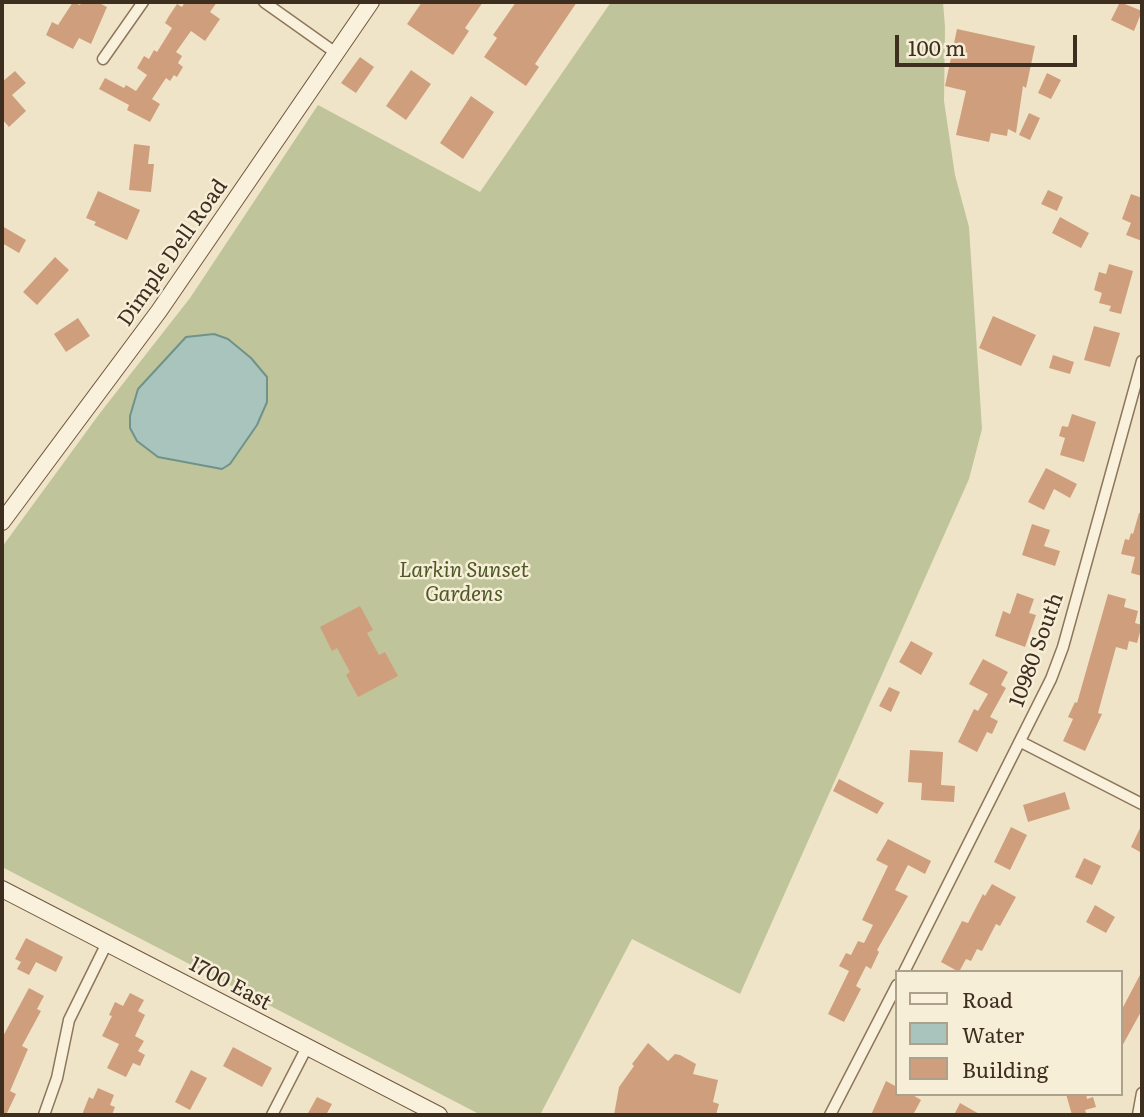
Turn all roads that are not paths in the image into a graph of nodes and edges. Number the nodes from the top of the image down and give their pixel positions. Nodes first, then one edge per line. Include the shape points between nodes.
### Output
1 (143, 2) edge
2 (264, 2) edge
3 (371, 2) edge
4 (336, 53) junction
5 (103, 59) dead end
6 (1142, 362) edge
7 (2, 522) edge
8 (1021, 742) junction
9 (1142, 804) edge
10 (2, 889) edge
11 (107, 943) junction
12 (905, 970) edge
13 (895, 989) edge
14 (307, 1047) junction
15 (1142, 1093) edge
16 (44, 1115) edge
17 (272, 1115) edge
18 (439, 1115) edge
19 (830, 1115) edge
20 (1138, 1115) edge

1 - 5 street
2 - 4 street
3 - 4 street, Dimple Dell Road
4 - 7 street, Dimple Dell Road via 159,311
6 - 8 street, 10980 South via 1063,647
8 - 9 street
8 - 12 street, 10980 South
10 - 11 street, 1700 East
11 - 14 street, 1700 East
11 - 16 street via 69,1020
13 - 19 street
14 - 17 street
14 - 18 street, 1700 East
15 - 20 street

